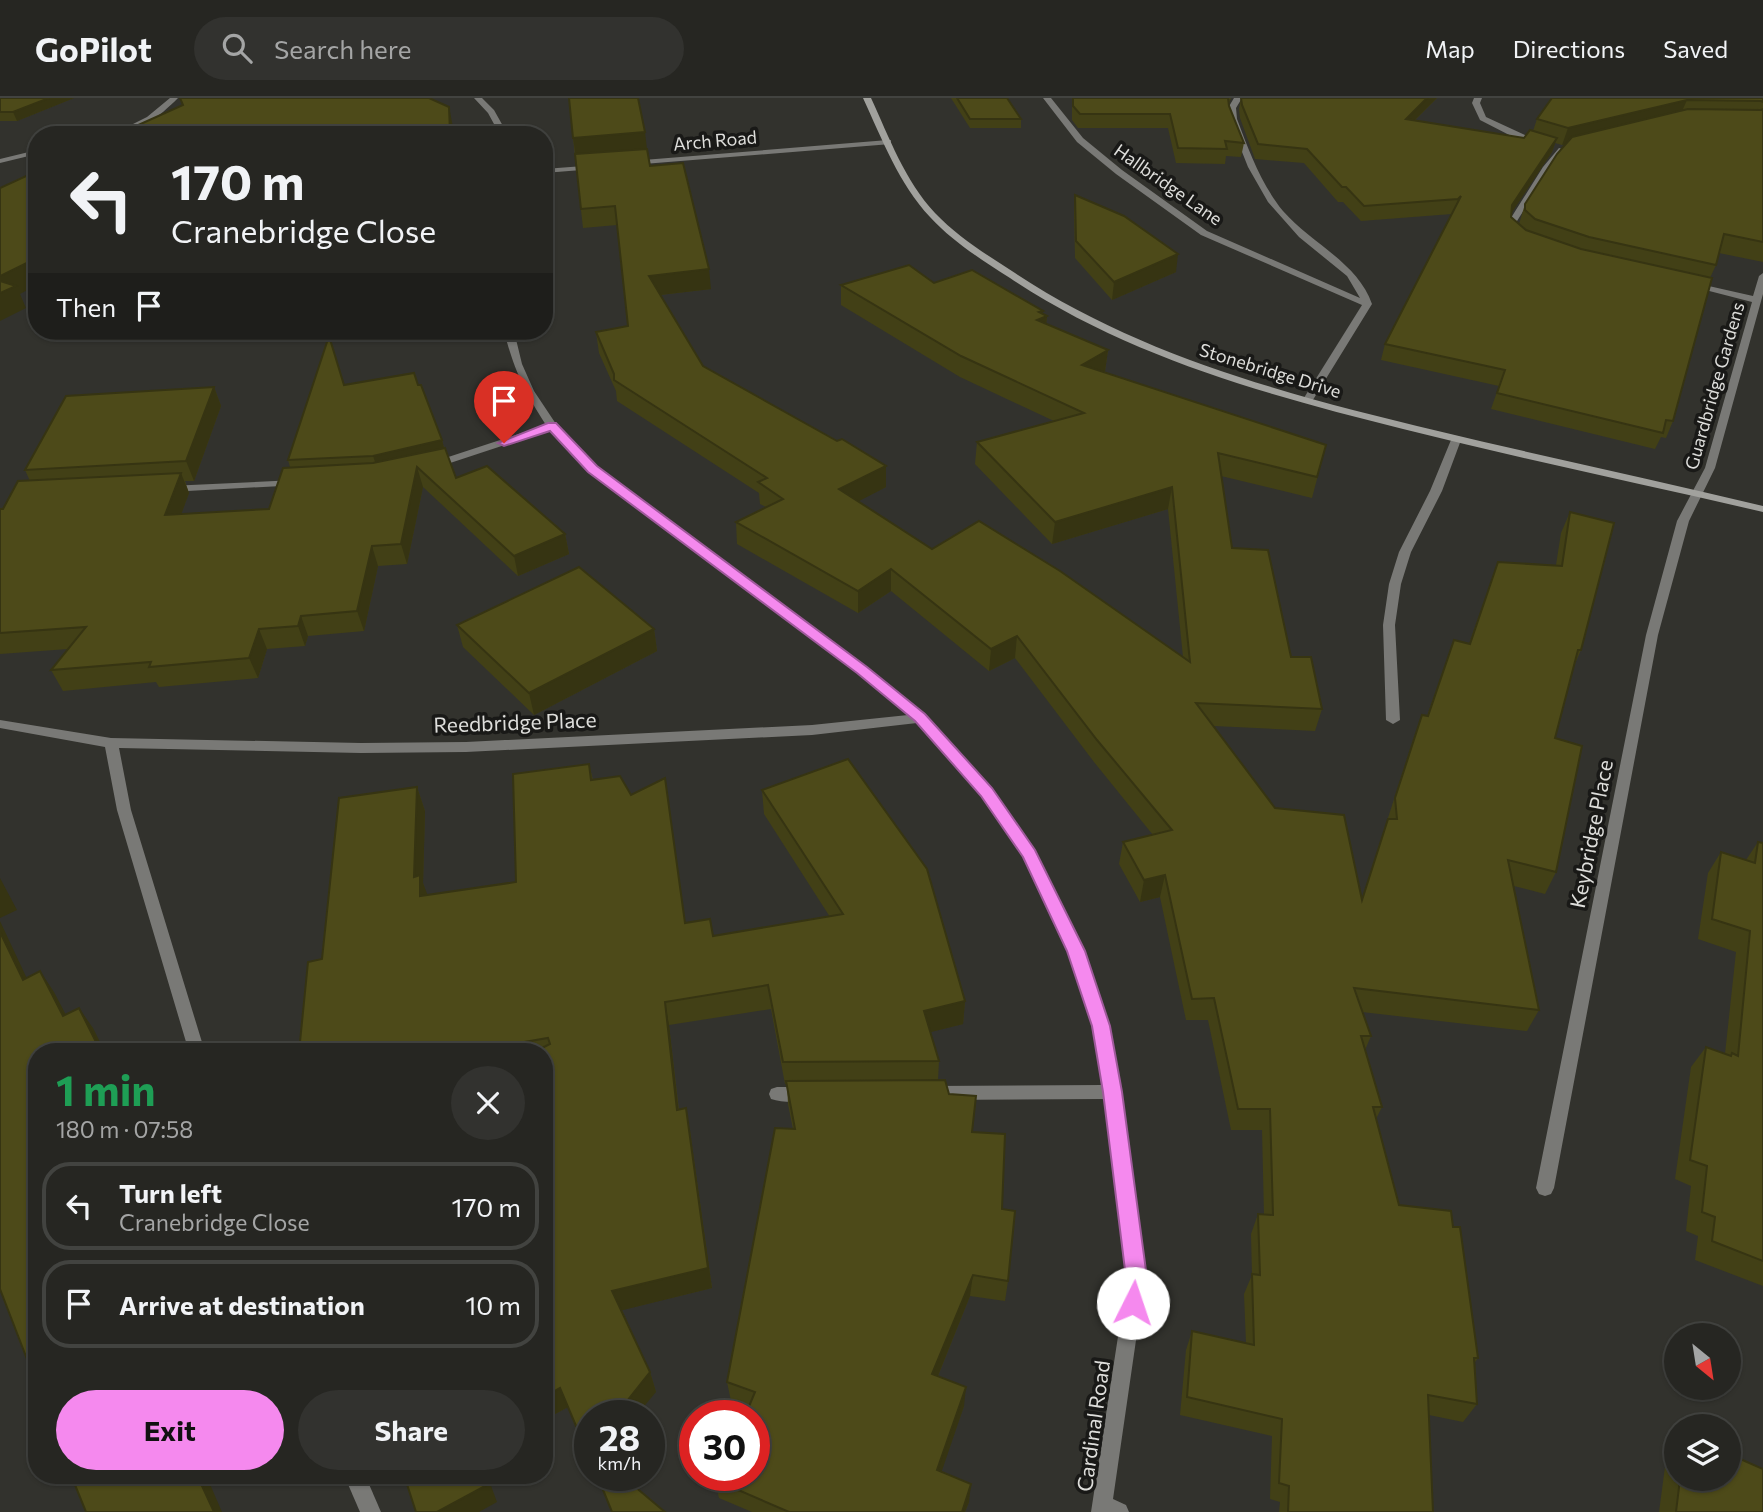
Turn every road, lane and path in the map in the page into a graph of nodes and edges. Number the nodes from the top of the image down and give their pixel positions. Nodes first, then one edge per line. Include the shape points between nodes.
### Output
1 (174, 98) edge
2 (478, 98) edge
3 (867, 98) edge
4 (1047, 98) edge
5 (1238, 98) edge
6 (1478, 98) edge
7 (136, 126) edge
8 (499, 126) edge
9 (888, 142) junction
10 (1574, 147) edge
11 (1562, 150) junction
12 (28, 154) edge
13 (0, 161) edge
14 (624, 164) edge
15 (610, 165) edge
16 (553, 170) edge
17 (1525, 241) edge
18 (1763, 276) edge
19 (1681, 282) edge
20 (1758, 300) junction
21 (1367, 304) junction
22 (511, 340) edge
23 (1307, 401) junction
24 (552, 426) junction
25 (1456, 440) junction
26 (424, 467) edge
27 (302, 482) edge
28 (152, 490) edge
29 (1699, 494) junction
30 (1763, 509) edge
31 (920, 718) junction
32 (1394, 720) dead end
33 (0, 724) edge
34 (111, 743) junction
35 (194, 1043) edge
36 (1113, 1092) junction
37 (917, 1093) edge
38 (777, 1094) dead end
39 (819, 1094) edge
40 (1545, 1188) dead end
41 (358, 1484) edge
42 (1108, 1510) edge
43 (371, 1512) edge

1 - 7 street
2 - 8 street
3 - 9 street, Stonebridge Drive
4 - 21 street, Hallbridge Lane via 1080,141 1204,233
5 - 21 street via 1233,118 1259,184 1304,237 1356,280
6 - 11 street via 1483,118 1522,138
9 - 14 street, Arch Road
9 - 23 street, Stonebridge Drive via 925,206 967,245 1020,283 1074,314 1154,350
10 - 11 street
11 - 17 street via 1513,221 1512,230
12 - 13 street
15 - 16 street
18 - 20 street
19 - 20 street, Guardbridge Gardens
20 - 29 street, Guardbridge Gardens
21 - 23 street
22 - 24 street, Cardinal Road via 529,391
23 - 25 street, Stonebridge Drive
24 - 26 street
24 - 31 street, Cardinal Road via 593,469
25 - 29 street, Stonebridge Drive
25 - 32 street via 1395,583 1389,625
27 - 28 street
29 - 30 street, Stonebridge Drive
29 - 40 street, Keybridge Place via 1683,521 1652,635
31 - 34 street, Reedbridge Place via 812,730 466,747
31 - 36 street, Cardinal Road via 987,792 1030,854 1076,951 1101,1026
33 - 34 street, Reedbridge Place
34 - 35 street via 124,810
36 - 37 street
36 - 42 street, Cardinal Road via 1136,1278
38 - 39 street
41 - 43 street

